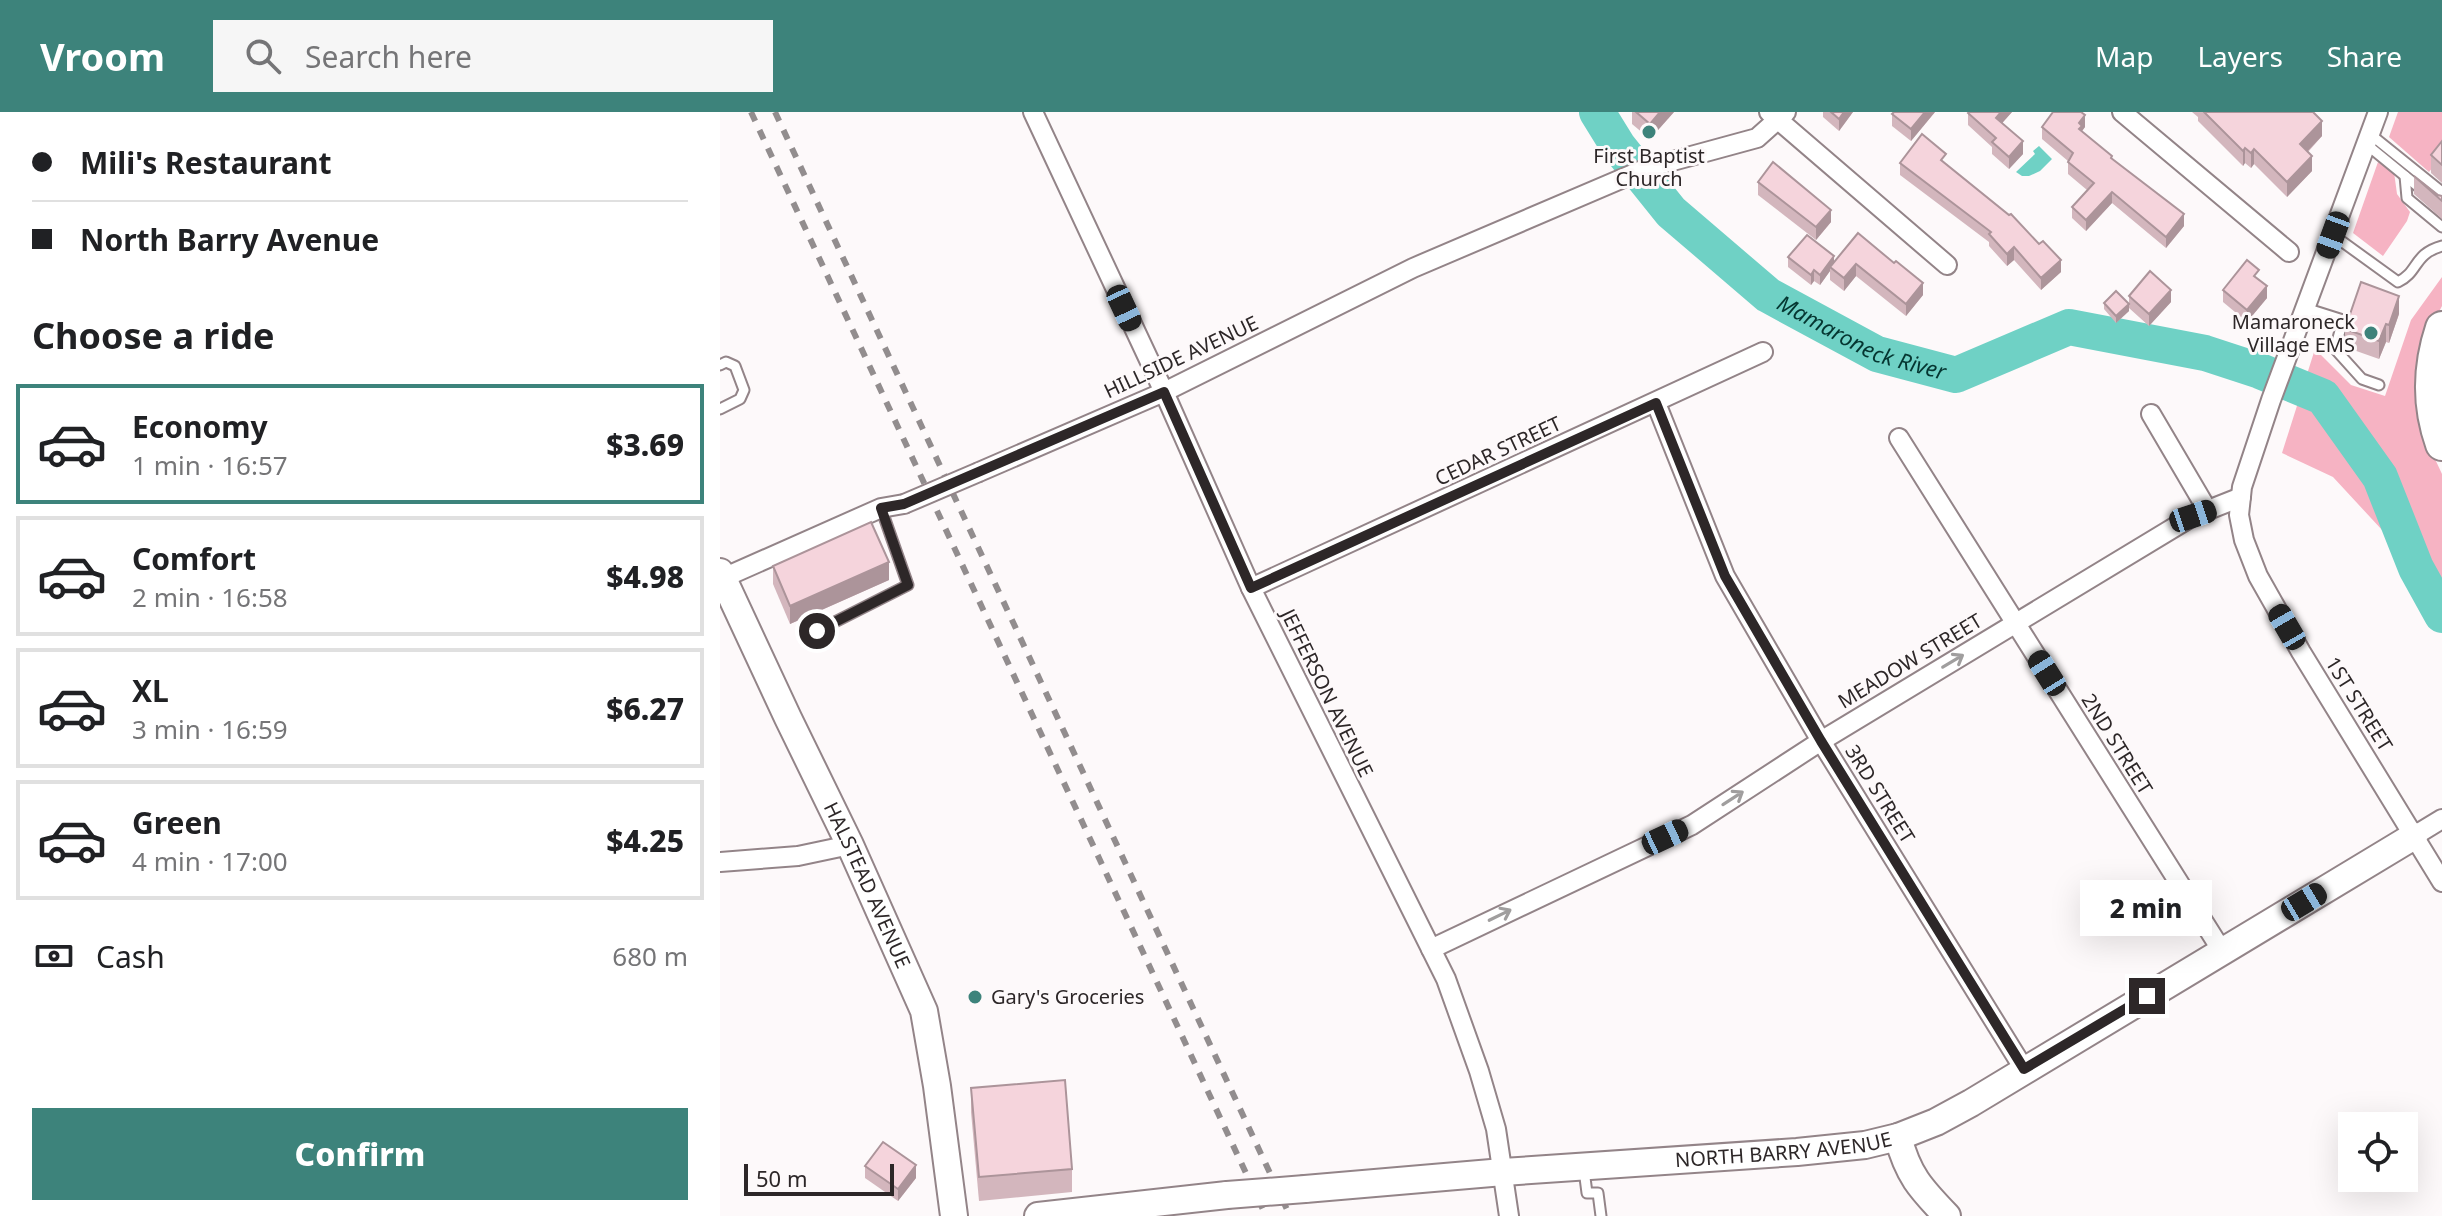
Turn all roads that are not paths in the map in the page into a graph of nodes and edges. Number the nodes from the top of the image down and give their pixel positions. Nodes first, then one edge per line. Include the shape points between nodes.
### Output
1 (1033, 112) edge
2 (2122, 112) edge
3 (2378, 112) edge
4 (1778, 115) edge
5 (2368, 139) junction
6 (2405, 176) junction
7 (2442, 192) edge
8 (2433, 199) edge
9 (2442, 227) edge
10 (2333, 235) junction
11 (2442, 246) edge
12 (2289, 252) dead end
13 (1947, 265) dead end
14 (2305, 308) junction
15 (2442, 328) edge
16 (1763, 352) dead end
17 (720, 365) edge
18 (2379, 385) dead end
19 (1164, 392) junction
20 (1656, 403) junction
21 (720, 409) edge
22 (2151, 414) dead end
23 (1899, 438) dead end
24 (2442, 444) edge
25 (2241, 497) junction
26 (881, 508) junction
27 (2208, 511) junction
28 (722, 575) edge
29 (1251, 588) junction
30 (2016, 622) junction
31 (817, 631) dead end
32 (1821, 741) junction
33 (2442, 819) edge
34 (2414, 836) junction
35 (850, 845) junction
36 (720, 862) edge
37 (2442, 882) edge
38 (1431, 949) junction
39 (2222, 951) junction
40 (2024, 1069) junction
41 (1898, 1137) junction
42 (1584, 1166) junction
43 (1503, 1172) junction
44 (1166, 1209) edge
45 (1133, 1211) edge
46 (954, 1216) edge
47 (1038, 1216) edge
48 (1509, 1216) edge
49 (1601, 1216) edge
50 (1947, 1216) edge

1 - 19 street, JEFFERSON AVENUE
2 - 12 street
3 - 5 street
4 - 13 street
4 - 19 street, HILLSIDE AVENUE via 1757,138 1618,180 1413,268
5 - 6 lane
5 - 7 lane
5 - 10 street
6 - 8 lane
6 - 9 lane via 2407,198
10 - 11 lane via 2398,282 2426,250
10 - 14 street
14 - 18 lane via 2348,322 2335,349 2362,379
14 - 25 street
15 - 24 highway via 2431,390
16 - 20 street, CEDAR STREET
17 - 21 lane via 735,366 744,390 740,399
19 - 26 street, HILLSIDE AVENUE, bridge via 904,504
19 - 29 street, JEFFERSON AVENUE
20 - 29 street, CEDAR STREET
20 - 32 street, 3RD STREET via 1725,576
22 - 27 street
23 - 30 street, 2ND STREET
25 - 27 street, MEADOW STREET
25 - 34 street, 1ST STREET via 2244,540 2258,576
26 - 28 street, HILLSIDE AVENUE
26 - 31 lane via 908,585
27 - 30 street, MEADOW STREET
28 - 35 street, HALSTEAD AVENUE
29 - 38 street, JEFFERSON AVENUE
32 -> 30 street, MEADOW STREET
30 - 39 street, 2ND STREET
38 -> 32 street, MEADOW STREET via 1692,825
32 - 40 street, 3RD STREET
33 - 34 street, NORTH BARRY AVENUE
34 - 37 street, 1ST STREET
34 - 39 street, NORTH BARRY AVENUE
35 - 36 street via 798,856
35 - 46 street, HALSTEAD AVENUE via 924,1011
38 - 43 street, JEFFERSON AVENUE via 1479,1071
39 - 40 street, NORTH BARRY AVENUE
40 - 41 street, NORTH BARRY AVENUE via 1960,1109
41 - 42 street, NORTH BARRY AVENUE via 1797,1152
41 - 50 street via 1916,1183
42 - 43 street, NORTH BARRY AVENUE
42 - 49 lane via 1587,1193 1598,1193
43 - 44 street, NORTH BARRY AVENUE, bridge via 1227,1195
43 - 48 street, JEFFERSON AVENUE
44 - 45 street, NORTH BARRY AVENUE
45 - 47 street, NORTH BARRY AVENUE

